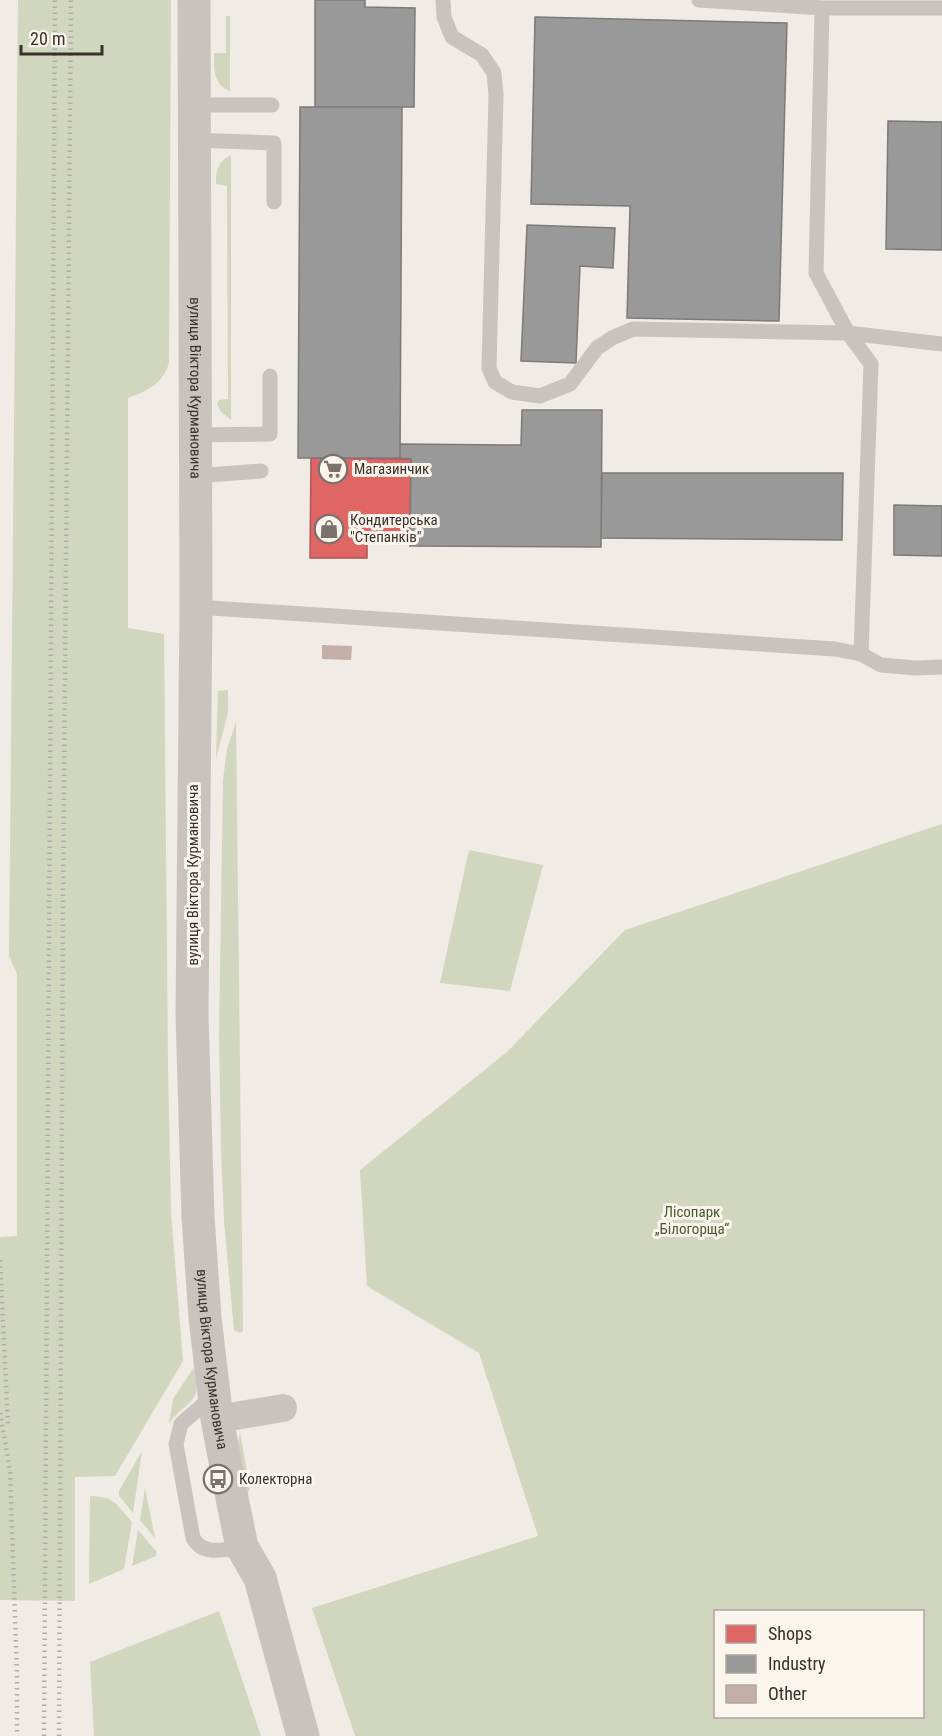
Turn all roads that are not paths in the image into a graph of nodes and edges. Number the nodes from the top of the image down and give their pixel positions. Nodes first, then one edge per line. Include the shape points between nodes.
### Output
1 (194, 0) edge
2 (443, 0) edge
3 (699, 0) edge
4 (822, 8) junction
5 (942, 8) edge
6 (193, 105) junction
7 (272, 105) dead end
8 (193, 140) junction
9 (274, 202) dead end
10 (848, 333) junction
11 (942, 344) edge
12 (270, 376) dead end
13 (194, 435) junction
14 (261, 471) dead end
15 (195, 477) junction
16 (196, 607) junction
17 (861, 654) junction
18 (942, 667) edge
19 (216, 1407) junction
20 (283, 1408) dead end
21 (242, 1547) junction
22 (303, 1736) edge

1 - 6 street, вулиця Віктора Курмановича
2 - 10 lane via 444,17 452,37 482,55 494,73 489,368 495,382 512,392 540,396 570,384 597,348 633,329
3 - 4 lane
4 - 5 lane
4 - 10 lane via 816,273
6 - 7 lane
6 - 8 street, вулиця Віктора Курмановича
8 - 9 lane via 274,143
8 - 13 street, вулиця Віктора Курмановича
10 - 11 lane
10 - 17 lane via 871,364
12 - 13 lane via 270,434
13 - 15 street, вулиця Віктора Курмановича
14 - 15 lane
15 - 16 street, вулиця Віктора Курмановича
16 - 17 lane via 835,649
16 - 19 street, вулиця Віктора Курмановича via 194,1116 205,1318
17 - 18 lane via 881,664
19 - 20 street
19 - 21 street, вулиця Віктора Курмановича
19 - 21 lane via 181,1424 176,1444 193,1538 196,1544 214,1551
21 - 22 street, вулиця Віктора Курмановича via 260,1578

